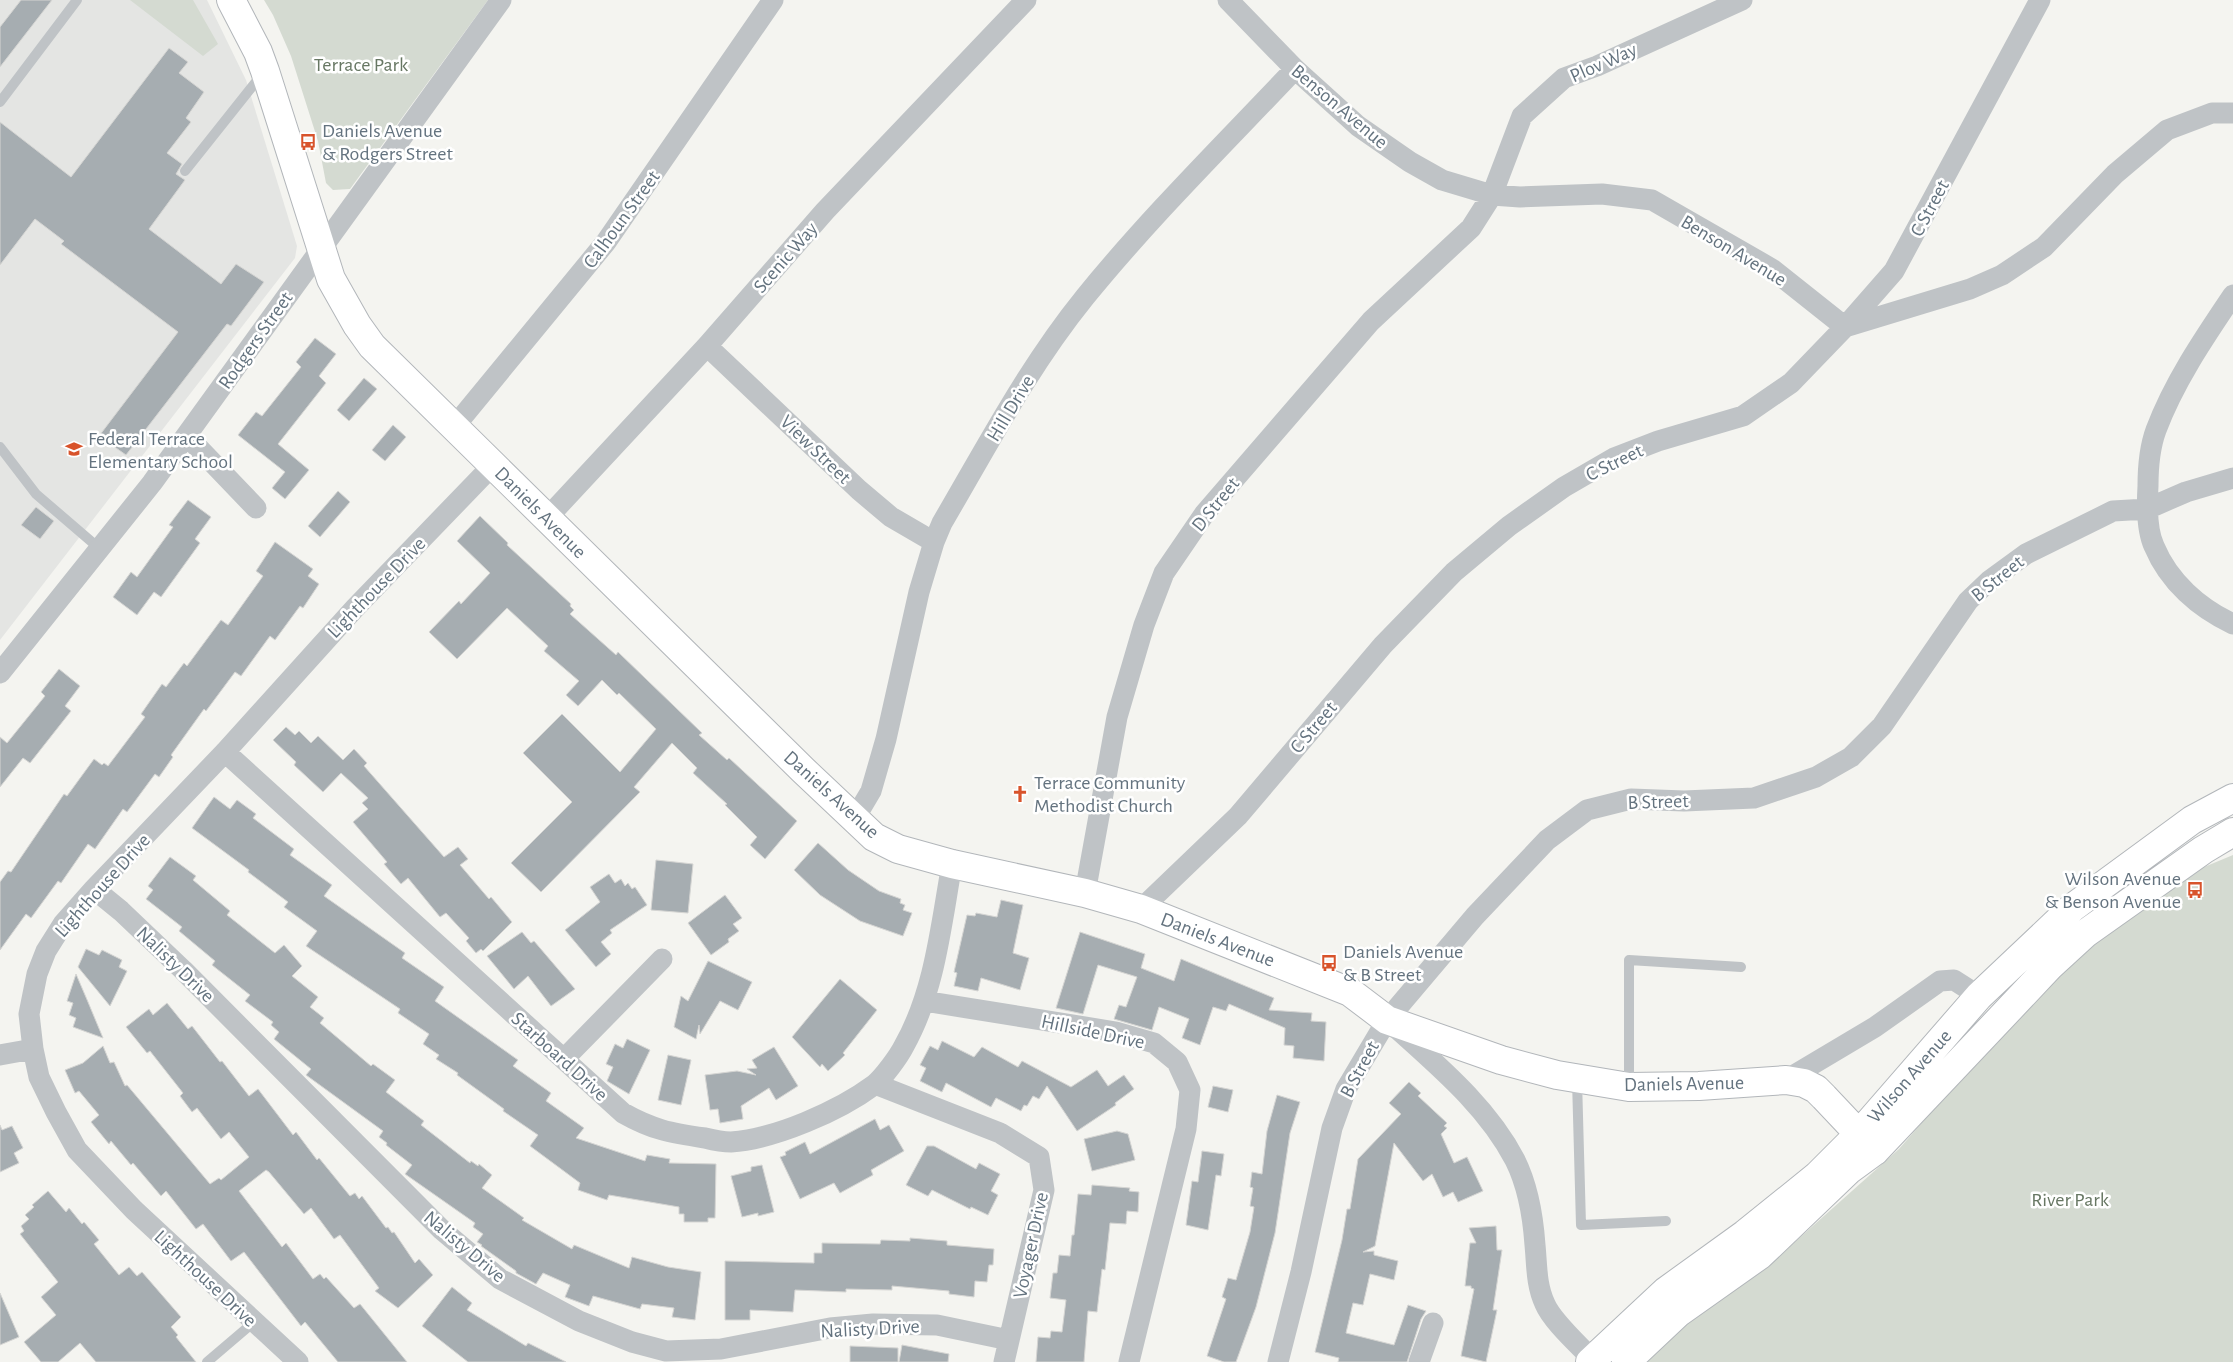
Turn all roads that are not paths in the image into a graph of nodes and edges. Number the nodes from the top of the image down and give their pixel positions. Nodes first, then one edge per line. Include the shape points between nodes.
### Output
1 (77, 0) edge
2 (232, 0) edge
3 (501, 0) edge
4 (773, 0) edge
5 (1026, 0) edge
6 (1228, 0) edge
7 (1742, 0) edge
8 (2040, 0) edge
9 (1295, 69) junction
10 (265, 71) junction
11 (0, 102) edge
12 (2233, 113) edge
13 (185, 171) dead end
14 (1492, 195) junction
15 (320, 249) junction
16 (2233, 295) edge
17 (1845, 327) junction
18 (708, 346) junction
19 (454, 427) junction
20 (187, 436) junction
21 (0, 447) edge
22 (493, 465) junction
23 (2233, 478) edge
24 (256, 508) dead end
25 (2147, 509) junction
26 (547, 518) junction
27 (934, 542) junction
28 (100, 548) junction
29 (2233, 624) edge
30 (0, 673) edge
31 (225, 752) junction
32 (2233, 798) edge
33 (855, 818) junction
34 (2233, 832) edge
35 (952, 864) junction
36 (94, 889) junction
37 (1085, 893) junction
38 (1142, 909) junction
39 (662, 959) dead end
40 (1741, 967) dead end
41 (1979, 996) junction
42 (924, 1002) junction
43 (1387, 1020) junction
44 (32, 1049) junction
45 (0, 1055) edge
46 (564, 1059) junction
47 (1577, 1078) junction
48 (1786, 1080) junction
49 (875, 1084) junction
50 (1628, 1087) junction
51 (1867, 1142) junction
52 (1666, 1221) dead end
53 (254, 1322) junction
54 (1433, 1323) dead end
55 (1009, 1340) junction
56 (1591, 1360) edge
57 (209, 1361) edge
58 (1424, 1361) edge
59 (298, 1362) edge
60 (1004, 1362) edge
61 (1129, 1362) edge
62 (1278, 1362) edge
63 (1626, 1362) edge

1 - 11 lane
2 - 10 street, Daniels Avenue
3 - 15 street, Rodgers Street
4 - 19 street, Calhoun Street via 606,242
5 - 18 street, Scenic Way via 825,212
6 - 9 street, Benson Avenue
7 - 14 street, Plov Way via 1564,78 1522,116
8 - 17 street, C Street via 1894,271
9 - 14 street, Benson Avenue via 1358,126 1410,162 1442,180
9 - 27 street, Hill Drive via 1131,243 1084,298 1027,378
10 - 13 lane
10 - 15 street, Daniels Avenue
12 - 17 street via 2212,113 2167,130 2116,174 2044,247 2002,275 1970,289
14 - 17 street, Benson Avenue via 1602,194 1652,200 1772,269
14 - 37 street, D Street via 1472,228 1352,342 1205,513 1164,573 1144,625 1117,717
15 - 19 street, Daniels Avenue via 343,303 372,346
15 - 20 street, Rodgers Street
16 - 25 street via 2169,398 2155,432 2148,459
17 - 38 street, C Street via 1791,383 1743,416 1658,441 1614,458 1564,486 1509,526 1454,572 1383,645 1238,816
18 - 26 street, Scenic Way
18 - 27 street, View Street via 859,490 891,517
19 - 22 street, Daniels Avenue
20 - 24 street
20 - 28 street, Rodgers Street
21 - 28 lane via 36,494
22 - 26 street, Daniels Avenue
22 - 31 street, Lighthouse Drive via 355,608
23 - 25 street, B Street via 2186,492
25 - 29 street via 2153,545 2180,587 2205,608
25 - 43 street, B Street via 2113,512 2026,554 1988,581 1968,601 1882,726 1851,757 1816,778 1754,798 1631,799 1588,810 1547,840 1475,916
26 - 33 street, Daniels Avenue
27 - 33 street, Hill Drive via 872,791
28 - 30 street, Rodgers Street
31 - 36 street, Lighthouse Drive
31 - 46 street, Starboard Drive
32 - 41 street, Wilson Avenue via 2192,820 2072,908
33 - 35 street, Daniels Avenue via 874,837 898,849
34 - 51 street, Wilson Avenue via 2195,855 2086,933
35 - 37 street, Daniels Avenue
35 - 42 street
36 - 44 street, Lighthouse Drive via 64,924 42,960 29,1014
36 - 55 street, Nalisty Drive via 183,970 442,1230 500,1279 579,1321 632,1342 666,1351 722,1349 830,1328 873,1324 937,1325
37 - 38 street, Daniels Avenue
38 - 43 street, Daniels Avenue via 1350,992
39 - 46 street
40 - 50 lane via 1629,960
41 - 48 street, Daniels Avenue via 1954,980 1940,981 1874,1028
41 - 51 street, Wilson Avenue
42 - 49 street, Starboard Drive via 904,1047
42 - 61 street, Hillside Drive via 1116,1032 1154,1043 1177,1062 1190,1090 1186,1129
43 - 47 street, Daniels Avenue via 1501,1060
43 - 56 street via 1487,1116 1515,1160 1527,1192 1538,1285 1545,1306
43 - 62 street, B Street via 1346,1089 1332,1128
44 - 45 street
44 - 53 street, Lighthouse Drive via 39,1077 77,1150 134,1210
46 - 49 street, Starboard Drive via 623,1113 646,1126 666,1133 731,1142 787,1131
47 - 50 street, Daniels Avenue
47 - 52 lane via 1581,1225
48 - 50 street, Daniels Avenue
48 - 51 street, Daniels Avenue via 1816,1089
49 - 55 street, Voyager Drive via 1000,1133 1039,1157 1044,1190
51 - 56 street, Wilson Avenue via 1666,1290
51 - 63 street, Wilson Avenue via 1849,1170 1760,1255 1678,1313
53 - 57 lane
53 - 59 street, Lighthouse Drive
54 - 58 street
55 - 60 street, Voyager Drive

